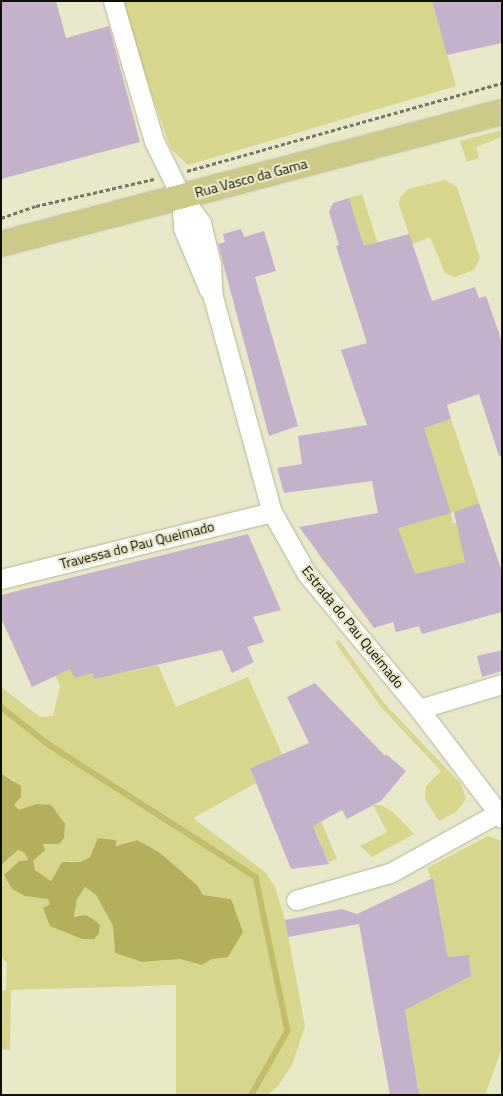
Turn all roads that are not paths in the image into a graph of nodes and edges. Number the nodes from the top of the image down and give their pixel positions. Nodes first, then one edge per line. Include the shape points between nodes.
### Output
1 (113, 1) edge
2 (502, 112) edge
3 (181, 196) junction
4 (1, 244) edge
5 (272, 512) junction
6 (1, 579) edge
7 (502, 684) edge
8 (419, 709) junction
9 (500, 816) edge
10 (296, 900) dead end

1 - 3 street, Estrada do Pau Queimado via 154,141
2 - 3 main road, Rua Vasco da Gama
3 - 4 main road, Rua Vasco da Gama
3 - 5 street, Estrada do Pau Queimado via 201,224 211,264 213,297
5 - 6 street, Travessa do Pau Queimado
5 - 8 street, Estrada do Pau Queimado via 307,574
7 - 8 street
8 - 9 street, Estrada do Pau Queimado
9 - 10 street via 390,873

